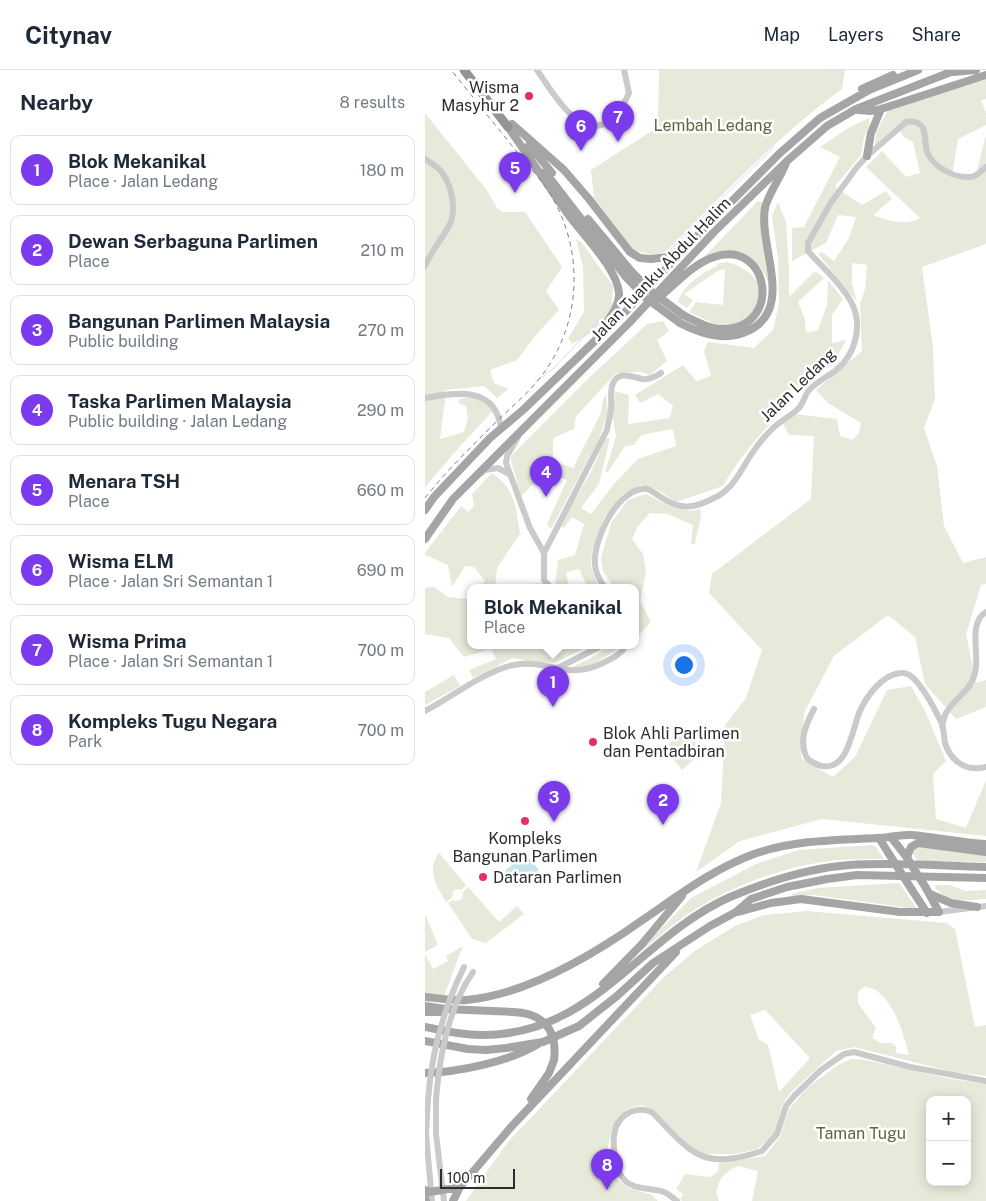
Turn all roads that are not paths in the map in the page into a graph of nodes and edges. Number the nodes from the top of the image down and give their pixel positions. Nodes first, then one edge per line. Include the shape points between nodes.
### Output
1 (464, 70) edge
2 (470, 70) edge
3 (537, 70) edge
4 (623, 70) edge
5 (904, 70) edge
6 (918, 70) edge
7 (976, 70) edge
8 (952, 71) edge
9 (986, 75) edge
10 (856, 109) junction
11 (881, 109) junction
12 (820, 118) junction
13 (510, 125) junction
14 (867, 156) junction
15 (425, 159) edge
16 (787, 161) junction
17 (986, 167) edge
18 (688, 245) junction
19 (425, 266) edge
20 (634, 318) junction
21 (682, 319) junction
22 (595, 340) junction
23 (661, 374) dead end
24 (425, 398) edge
25 (497, 414) junction
26 (515, 417) junction
27 (501, 428) junction
28 (525, 428) junction
29 (509, 474) junction
30 (469, 483) junction
31 (425, 510) edge
32 (425, 539) edge
33 (544, 553) junction
34 (547, 584) edge
35 (603, 584) edge
36 (986, 612) edge
37 (595, 649) edge
38 (623, 649) edge
39 (556, 669) junction
40 (814, 709) dead end
41 (425, 711) edge
42 (943, 726) junction
43 (986, 766) edge
44 (891, 837) junction
45 (879, 838) junction
46 (986, 844) edge
47 (986, 852) edge
48 (908, 859) junction
49 (986, 867) edge
50 (986, 878) edge
51 (692, 886) junction
52 (928, 891) junction
53 (986, 906) edge
54 (977, 907) junction
55 (736, 912) junction
56 (939, 912) junction
57 (927, 913) junction
58 (684, 944) junction
59 (463, 967) dead end
60 (473, 972) dead end
61 (459, 979) junction
62 (467, 982) junction
63 (425, 997) edge
64 (425, 1006) edge
65 (475, 1010) junction
66 (425, 1012) edge
67 (558, 1018) junction
68 (425, 1027) edge
69 (425, 1041) edge
70 (543, 1042) junction
71 (425, 1073) edge
72 (986, 1081) edge
73 (511, 1127) junction
74 (426, 1134) edge
75 (436, 1134) junction
76 (460, 1187) junction
77 (442, 1190) junction
78 (427, 1195) edge
79 (432, 1201) edge
80 (444, 1201) edge
81 (453, 1201) edge
82 (677, 1201) edge

1 - 13 highway
2 - 13 highway
3 - 4 street via 563,108 587,126 594,126 617,116 629,94
5 - 12 main road via 840,101
6 - 12 main road, Jalan Tuanku Abdul Halim via 869,90
7 - 8 main road, Jalan Tuanku Abdul Halim
8 - 10 main road, Jalan Tuanku Abdul Halim
9 - 11 main road
10 - 11 main road
10 - 16 main road, Jalan Tuanku Abdul Halim via 827,126
11 - 14 main road via 871,133
12 - 18 main road, Jalan Tuanku Abdul Halim via 780,153
13 - 18 main road via 564,170 630,252 640,258 651,259 667,257
13 - 21 main road, bridge via 629,274
13 - 22 main road via 617,283 618,304
14 - 17 street, Jalan Ledang via 906,122 913,121 923,128 927,151 941,168 970,177
14 - 35 street, Jalan Ledang via 830,204 808,243 808,251 845,293 857,315 853,348 847,358 809,390 800,406 773,428 725,491 701,504 685,508 648,489 626,495 612,513 597,546 595,570
15 - 19 street via 444,174 453,202 450,225
16 - 20 main road, Jalan Tuanku Abdul Halim via 714,232
16 - 21 main road via 765,208 773,286 768,314 749,331 736,336 715,336 698,331
18 - 22 main road, Jalan Tuanku Abdul Halim
20 - 21 main road via 708,259 725,254 738,255 757,270 763,283 761,303 757,313 742,325 722,329
20 - 28 main road, Jalan Tuanku Abdul Halim
22 - 26 main road, Jalan Tuanku Abdul Halim
23 - 33 street via 645,379 621,376 612,384 607,430
24 - 25 street via 463,392 473,394 487,401
25 - 26 street
25 - 27 street
26 - 27 main road, Jalan Tuanku Abdul Halim
27 - 31 main road, Jalan Tuanku Abdul Halim
28 - 29 street via 507,456
28 - 30 main road, Jalan Tuanku Abdul Halim
29 - 30 street via 493,468 485,470
29 - 33 street via 530,528
30 - 32 main road, Jalan Tuanku Abdul Halim via 453,499
33 - 34 street via 544,580
36 - 42 street via 977,624 976,668 972,681 946,714
37 - 39 street
38 - 39 street via 611,660 585,670
39 - 41 street via 527,664 507,667
40 - 42 street via 802,739 803,748 808,759 822,768 835,765 845,755 859,712 870,695 883,680 901,673 911,676 928,695
42 - 43 street via 946,745 957,763 968,768
44 - 45 main road
44 - 46 main road via 908,835
44 - 48 main road
45 - 51 main road via 833,839 756,854 721,867
45 - 57 main road, bridge
47 - 48 main road via 917,843 911,847
48 - 52 main road, bridge
49 - 67 main road via 849,865 771,882 731,897 693,917 605,989
50 - 55 main road via 843,876 770,892 751,899
51 - 63 main road via 634,926 540,980 465,1000
51 - 67 main road via 607,981
52 - 54 main road via 951,903
52 - 56 main road
53 - 54 street
54 - 56 street
55 - 57 main road via 801,899
55 - 58 main road
56 - 57 main road
58 - 70 main road via 653,963 579,1026
58 - 73 main road
59 - 61 street
60 - 62 street
61 - 62 street
61 - 74 street, bridge via 441,1022 432,1062
62 - 75 street, bridge via 448,1027 441,1058
64 - 65 main road
65 - 66 main road
65 - 73 main road, bridge via 534,1015 550,1030 555,1044 549,1073
67 - 68 main road via 541,1026 501,1034 461,1034
69 - 70 main road via 486,1050
70 - 71 main road via 517,1055 449,1073
72 - 82 street via 854,1052 844,1054 793,1096 786,1106 777,1134 766,1148 734,1159 705,1158 696,1154 652,1112 633,1111 625,1115 616,1126 613,1142 622,1178 634,1186 666,1193
73 - 76 main road
74 - 75 street
74 - 78 street
75 - 77 street
76 - 77 main road
76 - 81 main road
77 - 78 main road
77 - 80 street
78 - 79 street

